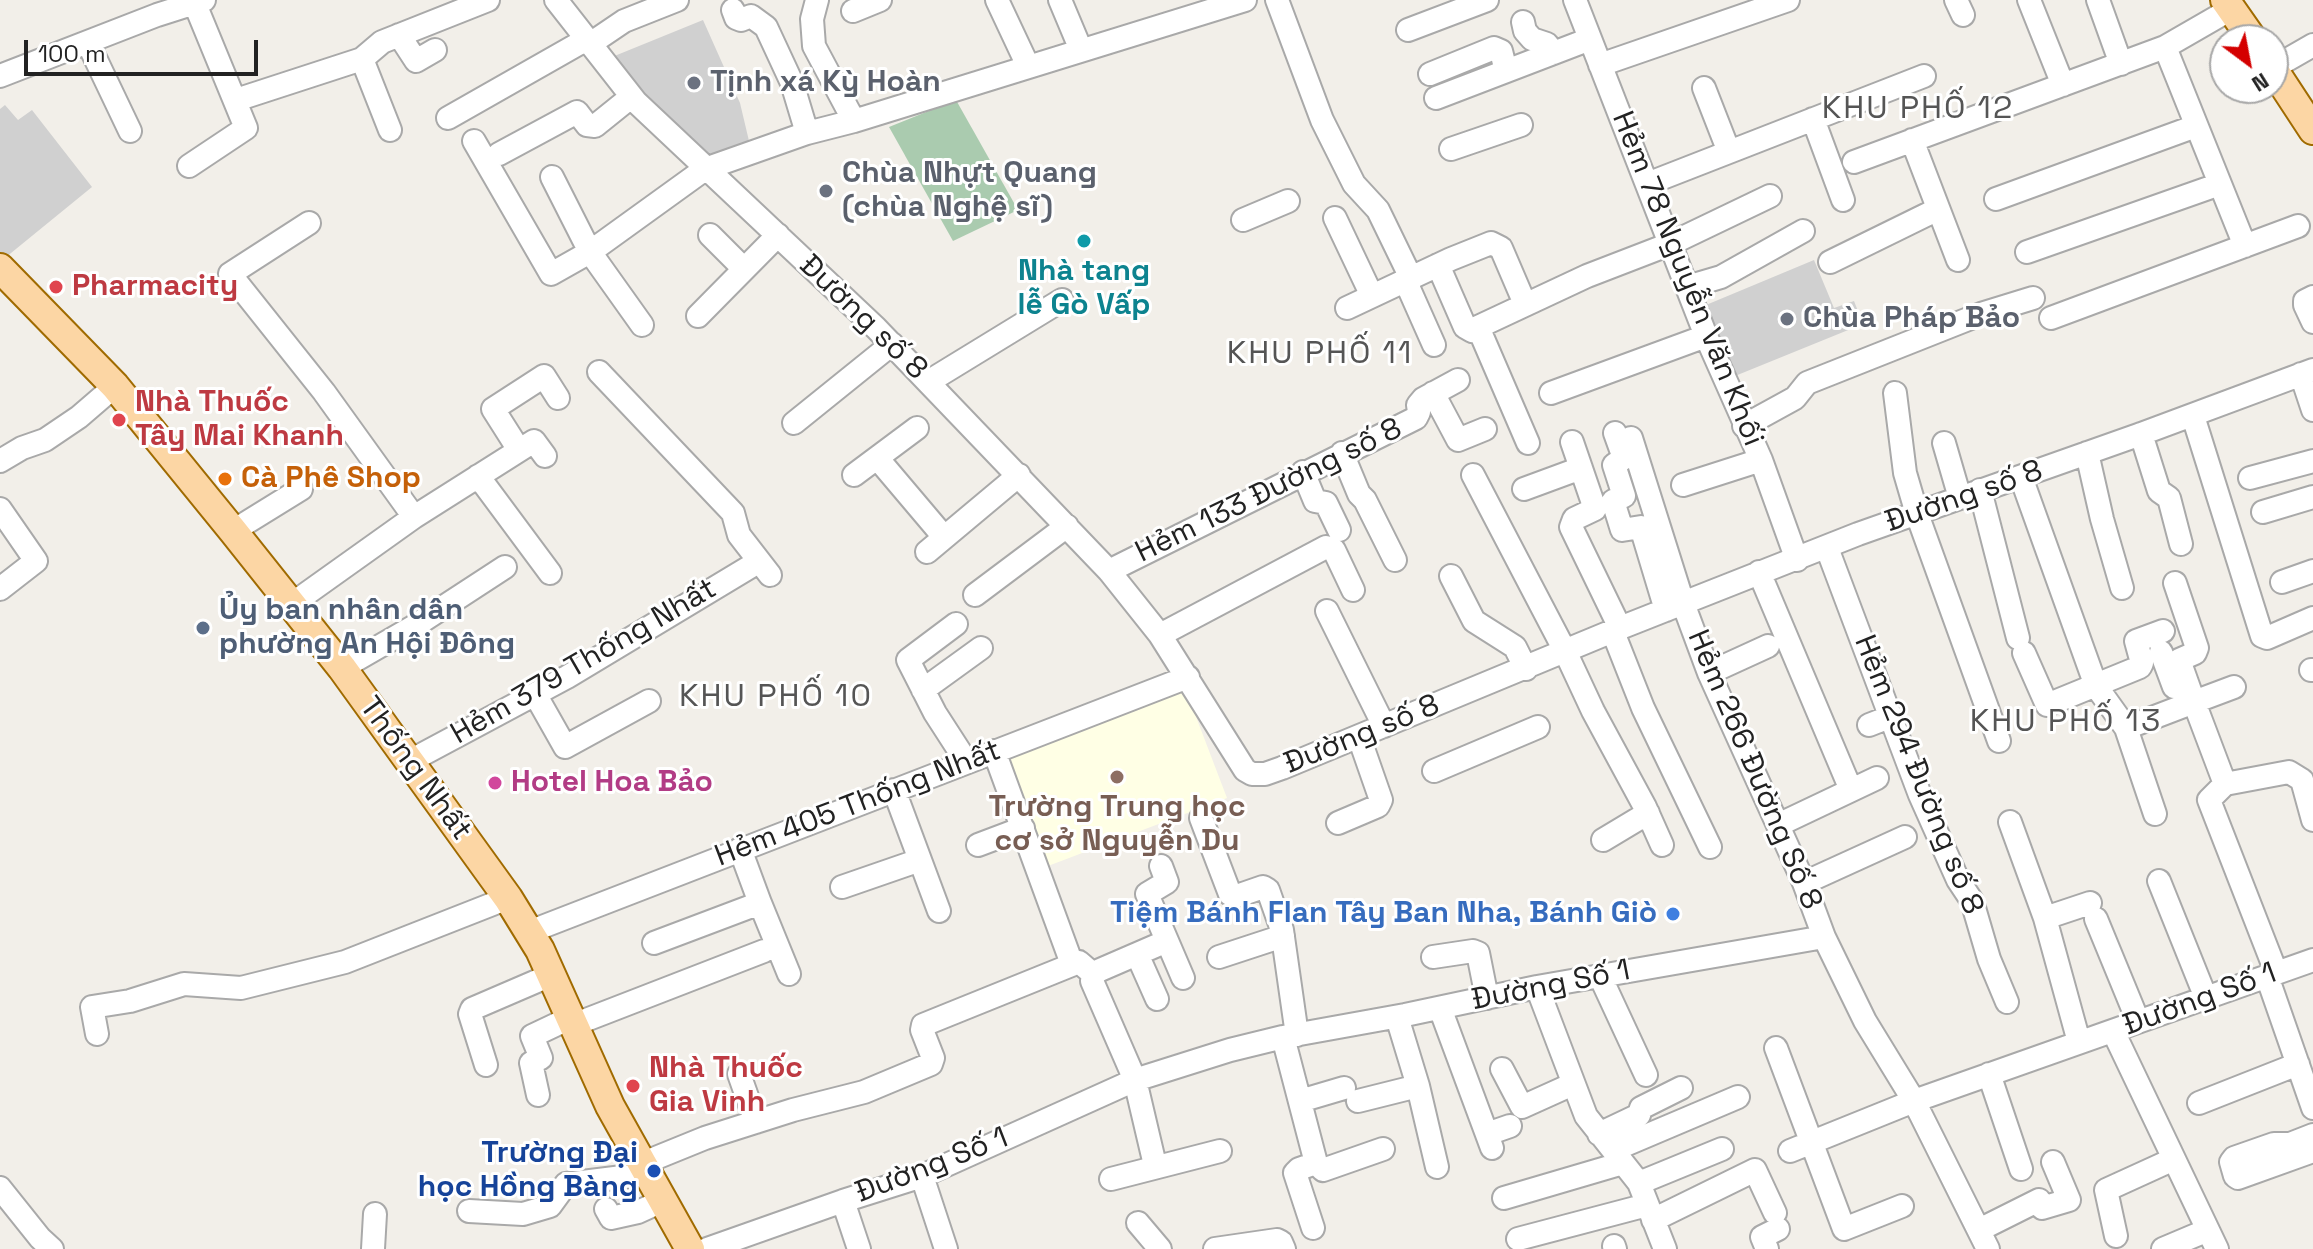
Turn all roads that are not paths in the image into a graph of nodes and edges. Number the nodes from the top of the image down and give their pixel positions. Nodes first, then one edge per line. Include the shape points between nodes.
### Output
1 (488, 0) edge
2 (556, 0) edge
3 (677, 0) edge
4 (817, 0) edge
5 (880, 0) edge
6 (997, 0) edge
7 (1060, 0) edge
8 (1245, 0) edge
9 (1277, 0) edge
10 (1487, 0) edge
11 (1575, 0) edge
12 (1788, 0) edge
13 (2029, 0) edge
14 (2098, 0) edge
15 (200, 2) edge
16 (2228, 4) edge
17 (154, 8) edge
18 (733, 10) dead end
19 (853, 11) dead end
20 (1523, 22) dead end
21 (2242, 24) edge
22 (1408, 30) dead end
23 (399, 35) junction
24 (1590, 39) junction
25 (588, 41) junction
26 (88, 43) junction
27 (2313, 45) edge
28 (2165, 47) junction
29 (435, 50) dead end
30 (1081, 50) junction
31 (1553, 53) junction
32 (362, 59) junction
33 (2289, 59) edge
34 (2121, 64) junction
35 (1600, 65) junction
36 (1028, 66) junction
37 (1506, 71) junction
38 (1430, 74) dead end
39 (0, 76) edge
40 (1924, 76) dead end
41 (2063, 85) junction
42 (1704, 88) dead end
43 (2289, 93) edge
44 (631, 97) junction
45 (1436, 98) dead end
46 (236, 100) junction
47 (448, 118) dead end
48 (1813, 119) junction
49 (854, 121) junction
50 (1521, 125) dead end
51 (2196, 126) junction
52 (390, 130) dead end
53 (2313, 130) edge
54 (130, 131) dead end
55 (807, 133) junction
56 (1912, 140) junction
57 (474, 141) dead end
58 (1451, 149) dead end
59 (1729, 152) junction
60 (499, 154) dead end
61 (1854, 162) dead end
62 (189, 166) dead end
63 (705, 169) junction
64 (552, 177) dead end
65 (1647, 184) junction
66 (2220, 184) junction
67 (1770, 196) dead end
68 (1996, 199) dead end
69 (1843, 200) dead end
70 (1288, 201) dead end
71 (1938, 209) junction
72 (1335, 218) dead end
73 (1243, 220) dead end
74 (309, 223) dead end
75 (2298, 226) dead end
76 (1803, 231) dead end
77 (710, 235) dead end
78 (778, 235) junction
79 (1670, 244) junction
80 (2245, 246) junction
81 (590, 252) junction
82 (2027, 252) dead end
83 (1958, 260) dead end
84 (1830, 262) dead end
85 (1438, 265) junction
86 (0, 268) edge
87 (744, 269) junction
88 (1408, 280) junction
89 (1687, 287) junction
90 (1372, 296) junction
91 (2313, 297) edge
92 (2033, 298) dead end
93 (1062, 300) dead end
94 (1525, 304) junction
95 (1347, 308) dead end
96 (698, 316) dead end
97 (2051, 318) dead end
98 (2313, 322) edge
99 (642, 325) dead end
100 (1478, 327) junction
101 (1706, 336) junction
102 (892, 344) junction
103 (1434, 345) dead end
104 (599, 372) dead end
105 (2307, 372) edge
106 (1458, 380) dead end
107 (928, 382) junction
108 (115, 386) junction
109 (1433, 393) junction
110 (1551, 393) dead end
111 (1895, 393) dead end
112 (558, 398) dead end
113 (2313, 410) edge
114 (2193, 416) junction
115 (794, 423) dead end
116 (1744, 426) junction
117 (917, 428) dead end
118 (1485, 429) dead end
119 (2141, 434) junction
120 (1572, 442) dead end
121 (1528, 443) dead end
122 (1944, 443) dead end
123 (519, 450) junction
124 (1342, 453) junction
125 (2087, 453) junction
126 (545, 456) dead end
127 (878, 459) junction
128 (1761, 460) junction
129 (0, 461) edge
130 (2313, 461) edge
131 (1581, 468) junction
132 (1303, 472) junction
133 (854, 475) dead end
134 (1019, 475) junction
135 (1473, 475) dead end
136 (478, 476) junction
137 (2021, 477) junction
138 (2250, 478) dead end
139 (1683, 485) dead end
140 (301, 489) dead end
141 (1524, 489) dead end
142 (1970, 494) junction
143 (2313, 497) edge
144 (0, 509) edge
145 (2263, 512) dead end
146 (1917, 514) junction
147 (414, 517) junction
148 (1067, 526) junction
149 (1339, 530) dead end
150 (233, 531) junction
151 (2181, 544) dead end
152 (1827, 548) junction
153 (1395, 560) dead end
154 (1797, 560) junction
155 (505, 567) dead end
156 (1109, 571) junction
157 (2313, 571) edge
158 (1759, 572) junction
159 (550, 573) dead end
160 (1451, 576) dead end
161 (2282, 582) dead end
162 (2175, 583) dead end
163 (2122, 588) dead end
164 (0, 589) edge
165 (1353, 590) dead end
166 (975, 595) dead end
167 (292, 604) junction
168 (1675, 607) junction
169 (1327, 611) dead end
170 (2313, 618) edge
171 (956, 624) dead end
172 (1617, 630) junction
173 (1160, 635) junction
174 (1768, 646) dead end
175 (981, 648) dead end
176 (1565, 651) junction
177 (342, 668) junction
178 (1526, 669) junction
179 (1709, 673) junction
180 (1188, 677) junction
181 (2096, 686) junction
182 (2234, 687) dead end
183 (923, 690) junction
184 (535, 694) junction
185 (649, 701) dead end
186 (2188, 705) junction
187 (1892, 716) junction
188 (1869, 725) dead end
189 (1384, 726) junction
190 (1538, 727) dead end
191 (2126, 728) junction
192 (1359, 737) junction
193 (1999, 741) dead end
194 (994, 751) junction
195 (410, 761) junction
196 (966, 761) junction
197 (1434, 771) dead end
198 (1877, 778) dead end
199 (2225, 784) junction
200 (894, 790) junction
201 (1851, 790) junction
202 (1648, 813) junction
203 (2155, 814) dead end
204 (1201, 818) dead end
205 (2313, 820) edge
206 (2010, 822) dead end
207 (1338, 823) dead end
208 (1778, 825) junction
209 (1023, 828) junction
210 (1905, 837) dead end
211 (1603, 840) dead end
212 (978, 845) dead end
213 (1662, 845) dead end
214 (1710, 847) dead end
215 (740, 849) junction
216 (920, 860) junction
217 (1161, 866) dead end
218 (2159, 881) dead end
219 (1804, 883) junction
220 (842, 887) dead end
221 (508, 898) junction
222 (760, 903) junction
223 (939, 911) dead end
224 (2045, 918) junction
225 (529, 932) junction
226 (1283, 936) junction
227 (1824, 937) junction
228 (1167, 941) junction
229 (654, 943) dead end
230 (764, 951) dead end
231 (1137, 954) junction
232 (1219, 957) dead end
233 (1433, 957) dead end
234 (2313, 960) edge
235 (1072, 964) junction
236 (789, 974) dead end
237 (1093, 974) junction
238 (2272, 974) junction
239 (551, 975) junction
240 (1600, 976) junction
241 (1183, 978) dead end
242 (1537, 987) junction
243 (1487, 998) junction
244 (2206, 998) junction
245 (1157, 999) dead end
246 (2007, 1002) dead end
247 (1440, 1008) junction
248 (1397, 1017) junction
249 (572, 1021) junction
250 (2138, 1021) junction
251 (2113, 1031) junction
252 (97, 1034) dead end
253 (1290, 1036) junction
254 (2079, 1042) junction
255 (1776, 1048) dead end
256 (486, 1065) dead end
257 (2304, 1068) edge
258 (1502, 1069) dead end
259 (739, 1074) dead end
260 (1989, 1074) junction
261 (1646, 1075) dead end
262 (1135, 1080) junction
263 (1573, 1084) junction
264 (1418, 1086) junction
265 (1681, 1088) dead end
266 (538, 1095) dead end
267 (1738, 1097) dead end
268 (1300, 1101) junction
269 (1914, 1101) junction
270 (2199, 1103) dead end
271 (2313, 1108) edge
272 (756, 1122) junction
273 (1510, 1126) dead end
274 (2313, 1135) edge
275 (1812, 1142) junction
276 (1383, 1149) dead end
277 (1612, 1149) junction
278 (1722, 1149) dead end
279 (1220, 1151) dead end
280 (1790, 1151) dead end
281 (2313, 1151) edge
282 (2174, 1159) junction
283 (2053, 1162) dead end
284 (1316, 1163) junction
285 (1155, 1165) junction
286 (1437, 1167) dead end
287 (644, 1169) junction
288 (2021, 1169) dead end
289 (922, 1176) junction
290 (1111, 1179) dead end
291 (1639, 1183) junction
292 (0, 1188) edge
293 (1504, 1198) dead end
294 (662, 1201) junction
295 (843, 1201) junction
296 (1902, 1206) dead end
297 (606, 1209) dead end
298 (469, 1211) dead end
299 (1650, 1213) junction
300 (375, 1214) dead end
301 (1138, 1223) dead end
302 (1313, 1228) dead end
303 (2116, 1236) dead end
304 (1518, 1239) dead end
305 (1984, 1240) edge
306 (2213, 1240) edge
307 (52, 1249) edge
308 (373, 1249) edge
309 (690, 1249) edge
310 (707, 1249) edge
311 (859, 1249) edge
312 (946, 1249) edge
313 (1160, 1249) edge
314 (1215, 1249) edge
315 (1284, 1249) edge
316 (1665, 1249) edge
317 (1767, 1249) edge
318 (2163, 1249) edge

1 - 23 street
2 - 25 street, Đường số 8
3 - 25 street
4 - 49 street via 814,46
5 - 19 street
6 - 36 street
7 - 30 street
8 - 30 street
9 - 88 street via 1322,120 1354,184 1378,210
10 - 22 street
11 - 24 street, Hẻm 78 Nguyễn Văn Khối
12 - 35 street
13 - 41 street
14 - 34 street
15 - 17 street
15 - 46 street
16 - 21 main road
16 - 28 street
17 - 26 street
18 - 55 street via 736,18 751,16 766,27 792,83
20 - 31 street via 1532,39 1547,44
23 - 29 street via 416,61
23 - 32 street
24 - 31 street
24 - 35 street, Hẻm 78 Nguyễn Văn Khối
25 - 44 street, Đường số 8
25 - 47 street
26 - 39 street
26 - 54 street
27 - 33 street
28 - 34 street
28 - 51 street
30 - 36 street
31 - 37 street
32 - 46 street
32 - 52 street
34 - 41 street
35 - 65 street, Hẻm 78 Nguyễn Văn Khối
36 - 49 street
37 - 38 street via 1501,51 1494,48
37 - 45 street
40 - 48 street
41 - 56 street
42 - 59 street
43 - 53 main road
44 - 60 street via 595,126 587,125 577,112
44 - 63 street, Đường số 8
46 - 62 street via 246,128
48 - 59 street
48 - 69 street
49 - 55 street
50 - 58 street
51 - 66 street
51 - 68 street
55 - 63 street
56 - 61 street
56 - 71 street
57 - 81 street via 549,273
59 - 65 street
63 - 78 street, Đường số 8
63 - 81 street
64 - 81 street
65 - 79 street, Hẻm 78 Nguyễn Văn Khối
66 - 80 street
66 - 82 street
67 - 79 street
70 - 73 street
71 - 83 street
71 - 84 street
72 - 90 street
74 - 147 street via 230,274
75 - 80 street
76 - 89 street via 1721,277
77 - 87 street
78 - 87 street
78 - 102 street, Đường số 8
79 - 89 street, Hẻm 78 Nguyễn Văn Khối
79 - 94 street
80 - 97 street
81 - 99 street
85 - 88 street
85 - 94 street via 1496,244
85 - 100 street via 1465,327
86 - 108 main road, Thống Nhất
87 - 96 street
88 - 90 street
88 - 103 street
89 - 101 street, Hẻm 78 Nguyễn Văn Khối
90 - 95 street
91 - 98 street via 2305,305
92 - 116 street via 1807,383 1795,398
93 - 107 street
94 - 100 street
100 - 121 street
101 - 110 street
101 - 116 street, Hẻm 78 Nguyễn Văn Khối
102 - 107 street, Đường số 8
102 - 115 street
104 - 184 street, Hẻm 379 Thống Nhất via 733,513 739,535 764,569
105 - 113 street
105 - 114 street, Đường số 8
106 - 109 street, Hẻm 133 Đường số 8
107 - 134 street, Đường số 8
108 - 129 street via 45,440
108 - 150 main road, Thống Nhất
109 - 118 street via 1458,440
109 - 124 street, Hẻm 133 Đường số 8 via 1418,405 1416,418
111 - 146 street via 1905,473
112 - 123 street via 544,376 493,409
114 - 119 street, Đường số 8
114 - 170 street via 2260,633 2267,638
116 - 128 street, Hẻm 78 Nguyễn Văn Khối
117 - 127 street
119 - 125 street, Đường số 8
119 - 151 street via 2159,491 2169,498
120 - 131 street
122 - 142 street
123 - 126 street via 534,441
123 - 136 street
124 - 132 street, Hẻm 133 Đường số 8
124 - 153 street
125 - 137 street, Đường số 8
125 - 163 street
127 - 133 street
127 - 134 street via 936,544
128 - 139 street
128 - 154 street, Hẻm 78 Nguyễn Văn Khối
130 - 138 street
131 - 141 street
131 - 172 street via 1595,509 1574,519 1571,527
132 - 149 street via 1315,501 1326,503
132 - 156 street, Hẻm 133 Đường số 8
134 - 148 street, Đường số 8
135 - 176 street
136 - 147 street
136 - 159 street
137 - 142 street, Đường số 8
137 - 181 street
140 - 150 street
142 - 146 street, Đường số 8
142 - 181 street via 2021,646 2047,705
143 - 145 street
144 - 164 street via 36,561
146 - 152 street, Đường số 8
146 - 193 street
147 - 167 street
148 - 156 street, Đường số 8
148 - 166 street
150 - 167 main road, Thống Nhất
152 - 154 street, Đường số 8
152 - 187 street, Hẻm 294 Đường số 8
154 - 158 street, Đường số 8
155 - 177 street
156 - 173 street, Đường số 8
157 - 161 street
158 - 168 street, Đường số 8
158 - 201 street
160 - 178 street via 1474,621 1515,647
162 - 186 street via 2197,648 2179,660
165 - 173 street via 1334,550 1326,547
167 - 177 main road, Thống Nhất
168 - 168 street via 1641,527 1622,530 1613,501 1624,496 1614,465 1624,458 1623,436
168 - 172 street, Đường số 8
168 - 179 street, Hẻm 266 Đường Số 8
169 - 189 street
171 - 183 street via 908,660
172 - 176 street, Đường số 8
172 - 214 street via 1643,708
173 - 180 street, Đường số 8
174 - 179 street
175 - 183 street
176 - 178 street, Đường số 8
176 - 202 street
177 - 195 main road, Thống Nhất
178 - 189 street, Đường số 8
179 - 208 street, Hẻm 266 Đường Số 8
180 - 192 street, Đường số 8 via 1252,774 1265,774
180 - 194 street, Hẻm 405 Thống Nhất
181 - 186 street via 2142,666 2136,641 2162,642
181 - 191 street
182 - 186 street
183 - 196 street
184 - 185 street via 565,747
184 - 195 street, Hẻm 379 Thống Nhất
186 - 191 street
186 - 199 street
187 - 188 street
187 - 246 street, Hẻm 294 Đường số 8 via 1920,795 1972,901
189 - 192 street, Đường số 8
190 - 197 street
191 - 203 street
192 - 207 street via 1381,800
194 - 196 street, Hẻm 405 Thống Nhất
194 - 209 street
195 - 221 main road, Thống Nhất
196 - 200 street, Hẻm 405 Thống Nhất
198 - 201 street
199 - 205 street via 2289,772 2302,780
199 - 238 street via 2209,800
200 - 215 street, Hẻm 405 Thống Nhất
200 - 216 street
201 - 208 street
202 - 211 street
202 - 213 street
204 - 226 street via 1230,894 1266,887
206 - 224 street
208 - 219 street, Hẻm 266 Đường Số 8
209 - 212 street
209 - 235 street
210 - 219 street
215 - 222 street
215 - 225 street, Hẻm 405 Thống Nhất
216 - 220 street
216 - 223 street
217 - 228 street via 1167,882 1147,894
218 - 244 street
219 - 227 street, Hẻm 266 Đường Số 8
221 - 225 main road, Thống Nhất
221 - 252 street via 345,962 241,988 184,984 92,1007
222 - 229 street
222 - 236 street
224 - 250 street via 2093,911
224 - 254 street
225 - 239 main road, Thống Nhất
226 - 232 street
226 - 253 street
227 - 240 street, Đường Số 1
227 - 269 street via 1865,1021
228 - 231 street
228 - 241 street
230 - 249 street
231 - 237 street
231 - 245 street
233 - 243 street via 1478,953
234 - 238 street, Đường Số 1
235 - 237 street via 1084,964
235 - 272 street via 923,1025 931,1064 864,1092
237 - 262 street
238 - 244 street, Đường Số 1
238 - 257 street
239 - 249 main road, Thống Nhất
239 - 256 street via 472,1009
240 - 242 street, Đường Số 1
240 - 261 street
242 - 243 street, Đường Số 1
242 - 263 street
243 - 247 street, Đường Số 1
244 - 250 street, Đường Số 1
247 - 248 street, Đường Số 1
247 - 273 street via 1490,1141
248 - 253 street, Đường Số 1
248 - 264 street
249 - 266 street via 532,1036 541,1058 531,1063
249 - 287 main road, Thống Nhất
250 - 251 street, Đường Số 1
251 - 254 street, Đường Số 1
251 - 282 street
253 - 262 street, Đường Số 1
253 - 268 street
254 - 260 street, Đường Số 1
255 - 275 street
257 - 270 street
257 - 271 street
258 - 263 street via 1522,1107
259 - 272 street
260 - 269 street, Đường Số 1
260 - 288 street
262 - 285 street
262 - 289 street, Đường Số 1
263 - 277 street via 1586,1116
264 - 268 street
264 - 286 street
265 - 277 street via 1641,1108
267 - 277 street
268 - 284 street
269 - 275 street, Đường Số 1
269 - 305 street
272 - 287 street via 705,1138
274 - 281 street via 2231,1162 2238,1178
275 - 280 street, Đường Số 1
275 - 296 street via 1844,1229
276 - 284 street via 1323,1170
277 - 291 street
277 - 293 street
278 - 291 street
279 - 285 street
282 - 303 street via 2106,1190
282 - 306 street
283 - 305 street via 2069,1200 2042,1208 2039,1200
284 - 302 street via 1295,1173
285 - 290 street
287 - 294 main road, Thống Nhất
287 - 298 street via 566,1184 550,1206 523,1214
289 - 295 street, Đường Số 1
289 - 312 street
291 - 299 street
292 - 307 street
294 - 297 street via 611,1218
294 - 309 main road, Thống Nhất
295 - 310 street, Đường Số 1
295 - 311 street
299 - 304 street
299 - 316 street
299 - 317 street via 1755,1170 1776,1221 1762,1237
300 - 308 street
301 - 313 street
306 - 318 street
314 - 315 street via 1277,1240

